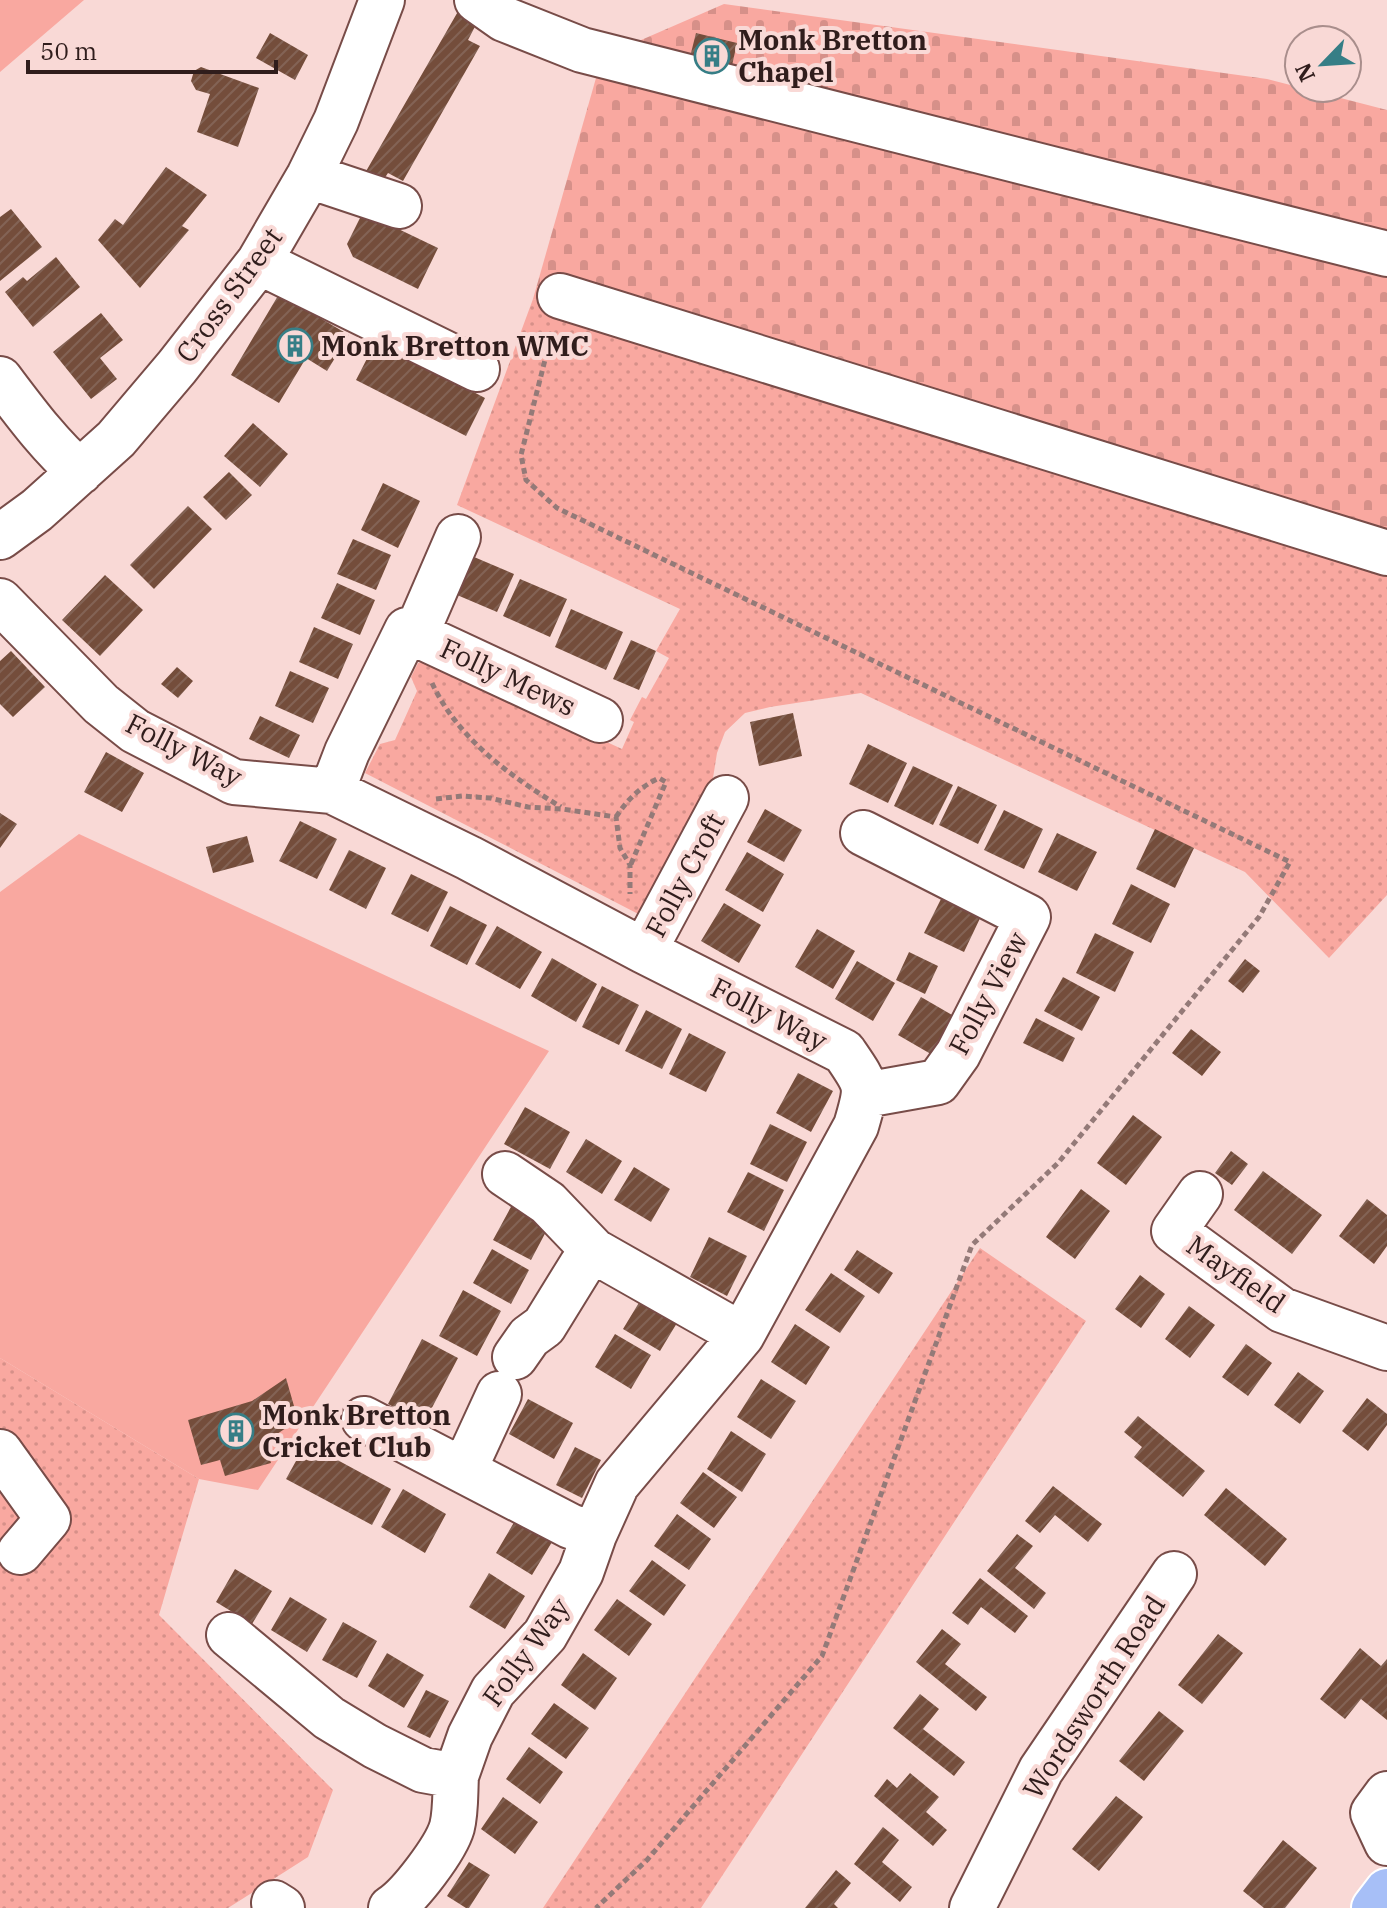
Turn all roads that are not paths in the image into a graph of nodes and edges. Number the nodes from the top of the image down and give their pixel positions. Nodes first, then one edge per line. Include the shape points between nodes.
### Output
1 (382, 0) edge
2 (477, 0) edge
3 (309, 176) junction
4 (399, 206) dead end
5 (1387, 254) edge
6 (259, 262) junction
7 (560, 296) road end
8 (477, 369) dead end
9 (0, 379) edge
10 (80, 472) junction
11 (0, 537) edge
12 (458, 537) dead end
13 (1387, 553) edge
14 (0, 601) edge
15 (416, 634) junction
16 (600, 720) dead end
17 (332, 791) junction
18 (726, 798) dead end
19 (863, 833) dead end
20 (631, 944) junction
21 (865, 1095) junction
22 (505, 1174) dead end
23 (1200, 1194) dead end
24 (594, 1251) junction
25 (742, 1335) junction
26 (1387, 1348) edge
27 (364, 1419) dead end
28 (0, 1452) edge
29 (464, 1470) junction
30 (594, 1535) junction
31 (20, 1552) dead end
32 (1174, 1574) dead end
33 (229, 1635) dead end
34 (456, 1776) junction
35 (1387, 1794) edge
36 (1387, 1843) edge
37 (1387, 1891) edge
38 (391, 1908) edge
39 (974, 1908) edge
40 (1374, 1908) edge

1 - 3 street, Cross Street
2 - 5 street via 504,19 582,50
3 - 4 street
3 - 6 street, Cross Street
6 - 8 street
6 - 10 street, Cross Street via 116,439
7 - 13 street
9 - 10 street
10 - 11 street, Cross Street
12 - 15 street, Folly Mews
14 - 17 street, Folly Way via 101,704 135,731 234,782
15 - 16 street, Folly Mews
15 - 17 street, Folly Mews via 407,630
17 - 20 street, Folly Way
18 - 20 street, Folly Croft
19 - 21 street, Folly View via 1028,917 958,1054 938,1082
20 - 21 street, Folly Way via 844,1052 863,1079
21 - 25 street, Folly Way via 856,1126
22 - 24 street via 548,1203
23 - 26 street, Mayfield via 1174,1231 1282,1310
24 - 25 street
24 - 29 street via 520,1359
25 - 30 street, Folly Way via 617,1484
27 - 29 street
28 - 31 street via 48,1519
29 - 30 street
30 - 34 street, Folly Way via 581,1572 545,1635 493,1691
32 - 39 street, Wordsworth Road via 1041,1770
33 - 34 street via 329,1718 423,1770
34 - 38 street, Folly Way via 452,1828 410,1892
35 - 36 street via 1373,1813
37 - 40 main road

